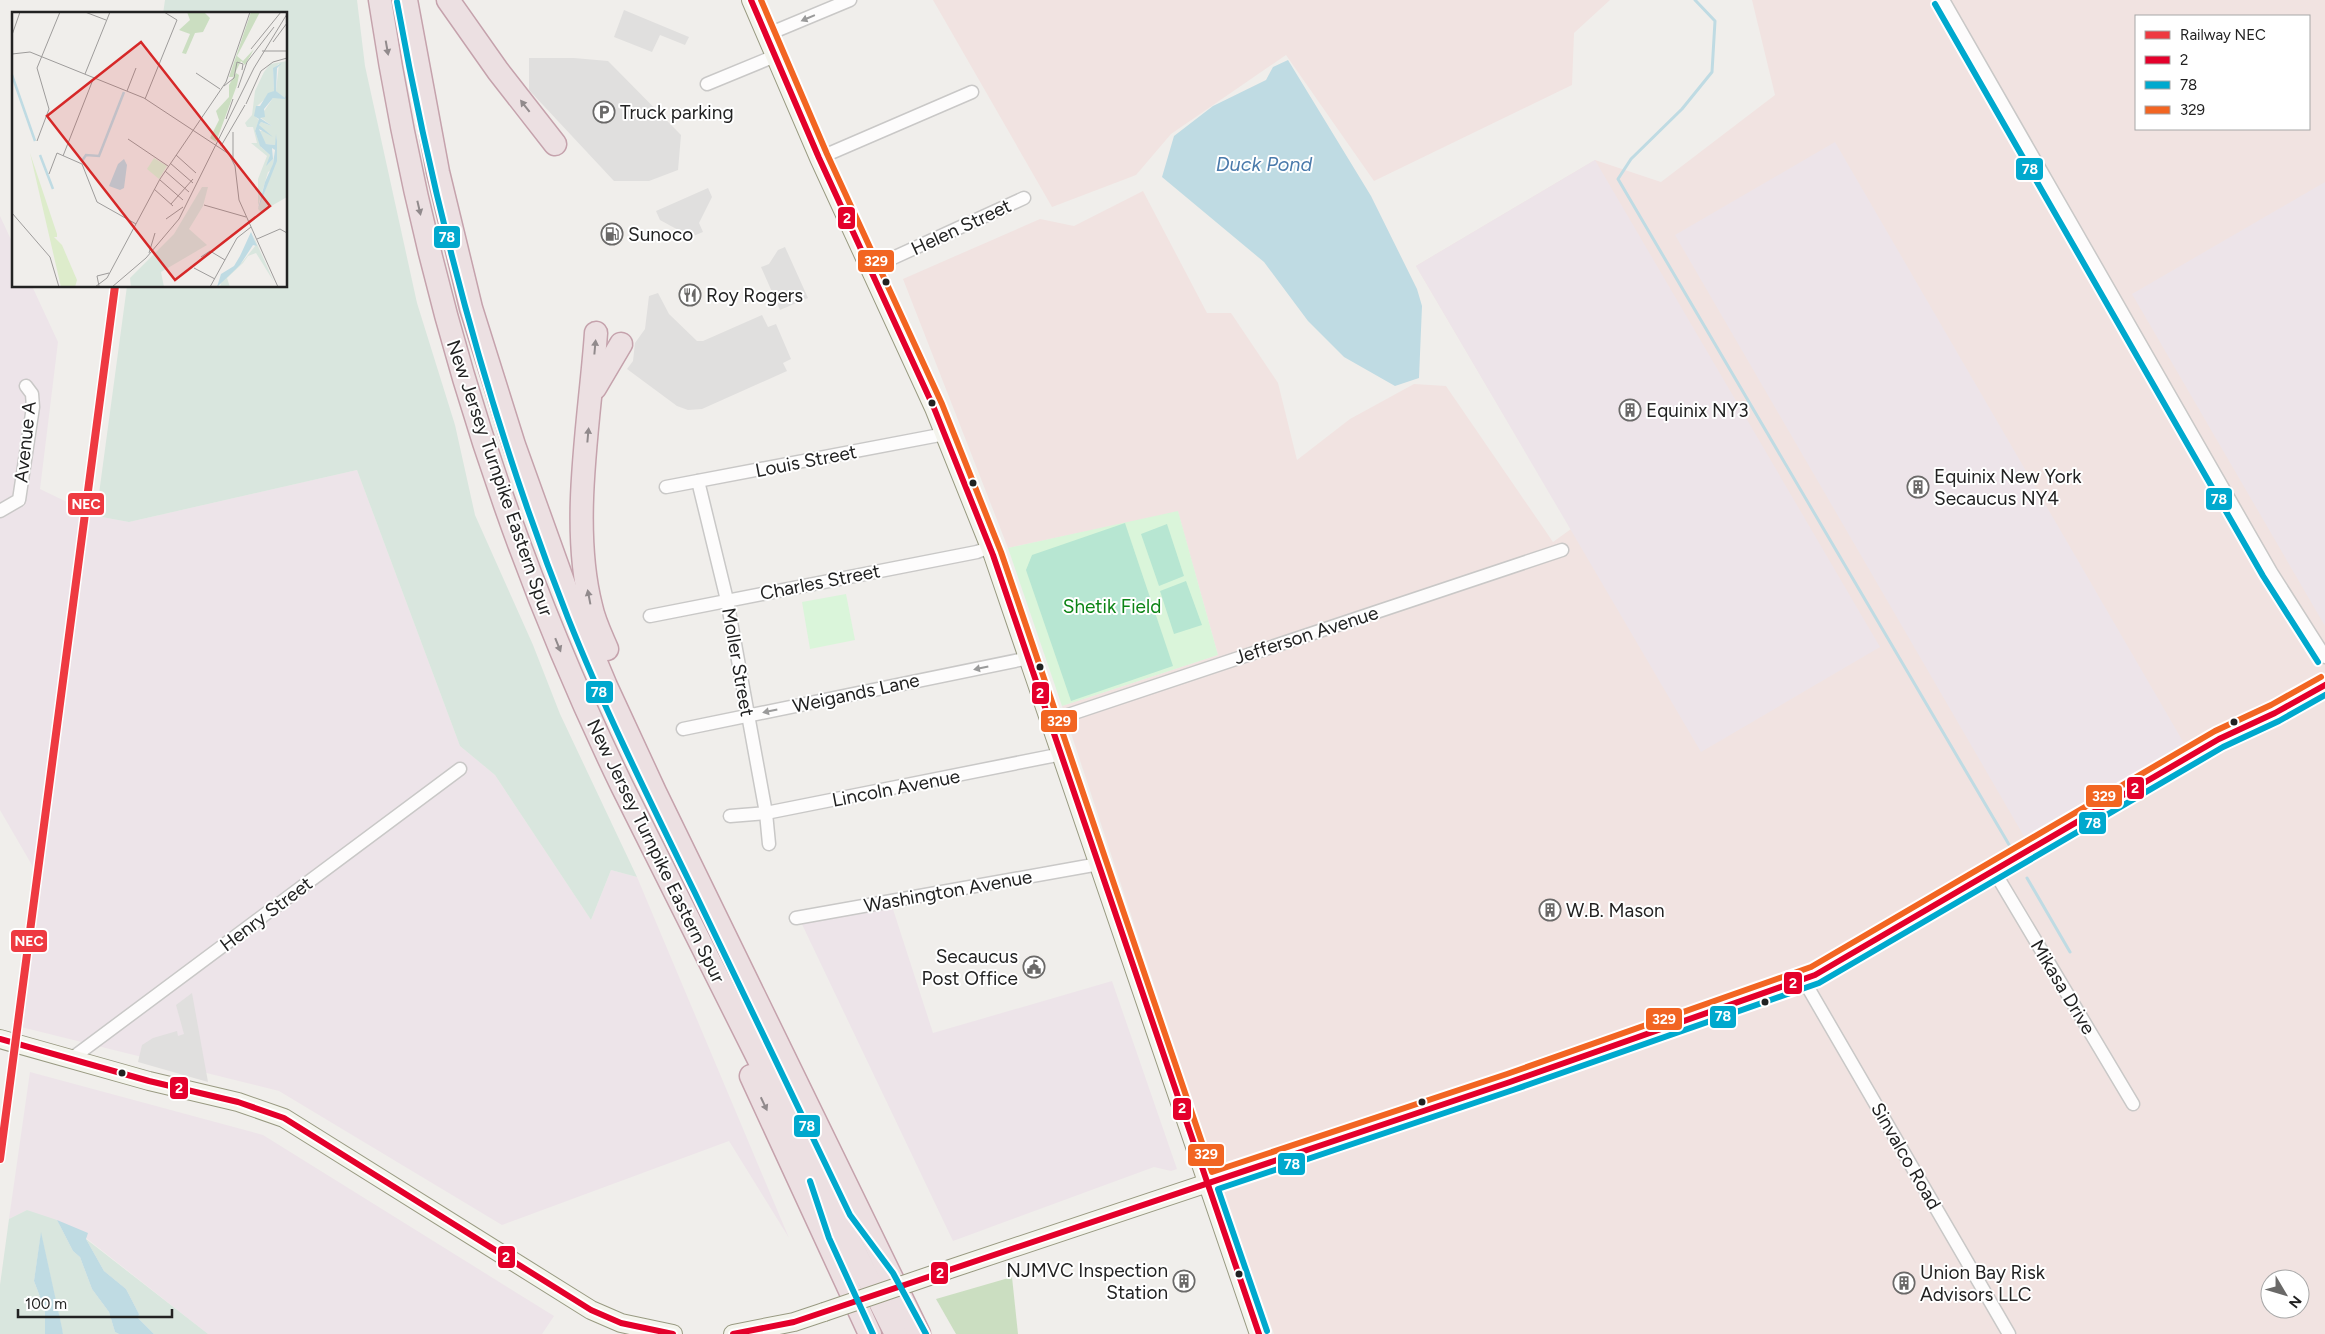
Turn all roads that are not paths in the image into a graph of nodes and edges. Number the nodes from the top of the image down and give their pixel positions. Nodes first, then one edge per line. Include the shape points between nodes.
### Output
1 (380, 0) edge
2 (406, 0) edge
3 (448, 0) edge
4 (751, 0) edge
5 (850, 0) edge
6 (1944, 0) edge
7 (766, 35) junction
8 (775, 56) junction
9 (707, 84) dead end
10 (972, 92) dead end
11 (555, 144) dead end
12 (820, 158) junction
13 (1024, 198) dead end
14 (871, 268) junction
15 (596, 333) dead end
16 (621, 344) dead end
17 (26, 386) dead end
18 (592, 396) junction
19 (944, 434) junction
20 (698, 481) junction
21 (666, 487) dead end
22 (0, 511) edge
23 (990, 548) junction
24 (1562, 550) dead end
25 (727, 600) junction
26 (650, 616) dead end
27 (2325, 657) edge
28 (1029, 658) junction
29 (2325, 685) edge
30 (748, 716) junction
31 (1050, 721) junction
32 (683, 729) dead end
33 (1062, 754) junction
34 (460, 769) dead end
35 (655, 792) junction
36 (766, 814) junction
37 (730, 816) dead end
38 (769, 844) dead end
39 (1100, 864) junction
40 (1994, 870) junction
41 (796, 918) dead end
42 (690, 924) junction
43 (1803, 979) junction
44 (0, 1039) edge
45 (71, 1059) junction
46 (2133, 1104) dead end
47 (817, 1176) junction
48 (1207, 1184) junction
49 (858, 1211) junction
50 (664, 1334) edge
51 (673, 1334) edge
52 (733, 1334) edge
53 (870, 1334) edge
54 (883, 1334) edge
55 (896, 1334) edge
56 (919, 1334) edge
57 (936, 1334) edge
58 (1258, 1334) edge
59 (2009, 1334) edge

1 -> 42 highway, New Jersey Turnpike Eastern Spur via 403,132 430,255 499,487 574,684
2 - 35 highway, New Jersey Turnpike Eastern Spur via 438,172 484,353 569,598
11 -> 3 highway
4 - 7 main road
5 -> 7 street
6 - 27 street via 2271,572
7 - 8 main road
8 - 9 street
8 - 12 main road
10 - 12 street
12 - 14 main road
13 - 14 street, Helen Street
14 - 19 main road
18 -> 15 highway
16 - 18 highway
17 - 22 street, Avenue A via 32,394 33,407 19,500
35 -> 18 highway via 594,616 586,582 582,519
19 - 20 street, Louis Street
19 - 23 main road
20 - 21 street, Louis Street
20 - 25 street, Moller Street
23 - 25 street, Charles Street
23 - 28 main road
24 - 31 street, Jefferson Avenue
25 - 26 street, Charles Street
25 - 30 street, Moller Street
28 -> 30 street, Weigands Lane
28 - 31 main road
29 - 40 main road via 2219,739
30 - 32 street, Weigands Lane
30 - 36 street, Moller Street
31 - 33 main road
33 - 36 street, Lincoln Avenue
33 - 39 main road
34 - 45 street, Henry Street
35 - 49 highway, New Jersey Turnpike Eastern Spur
36 - 37 street, Lincoln Avenue
36 - 38 street, Moller Street
39 - 41 street, Washington Avenue
39 - 48 main road
40 - 43 main road
40 - 46 street, Mikasa Drive
42 - 47 highway, New Jersey Turnpike Eastern Spur
42 -> 53 highway via 714,997
43 - 48 main road
43 - 59 street, Sinvalco Road
44 - 45 main road
45 - 50 main road via 238,1102 284,1118 591,1310 622,1323
47 - 54 highway via 836,1234
47 - 55 highway, New Jersey Turnpike Eastern Spur
48 - 52 main road, bridge via 794,1322
48 - 58 main road
49 - 56 highway, New Jersey Turnpike Eastern Spur
49 - 57 highway via 900,1268
50 - 51 main road

